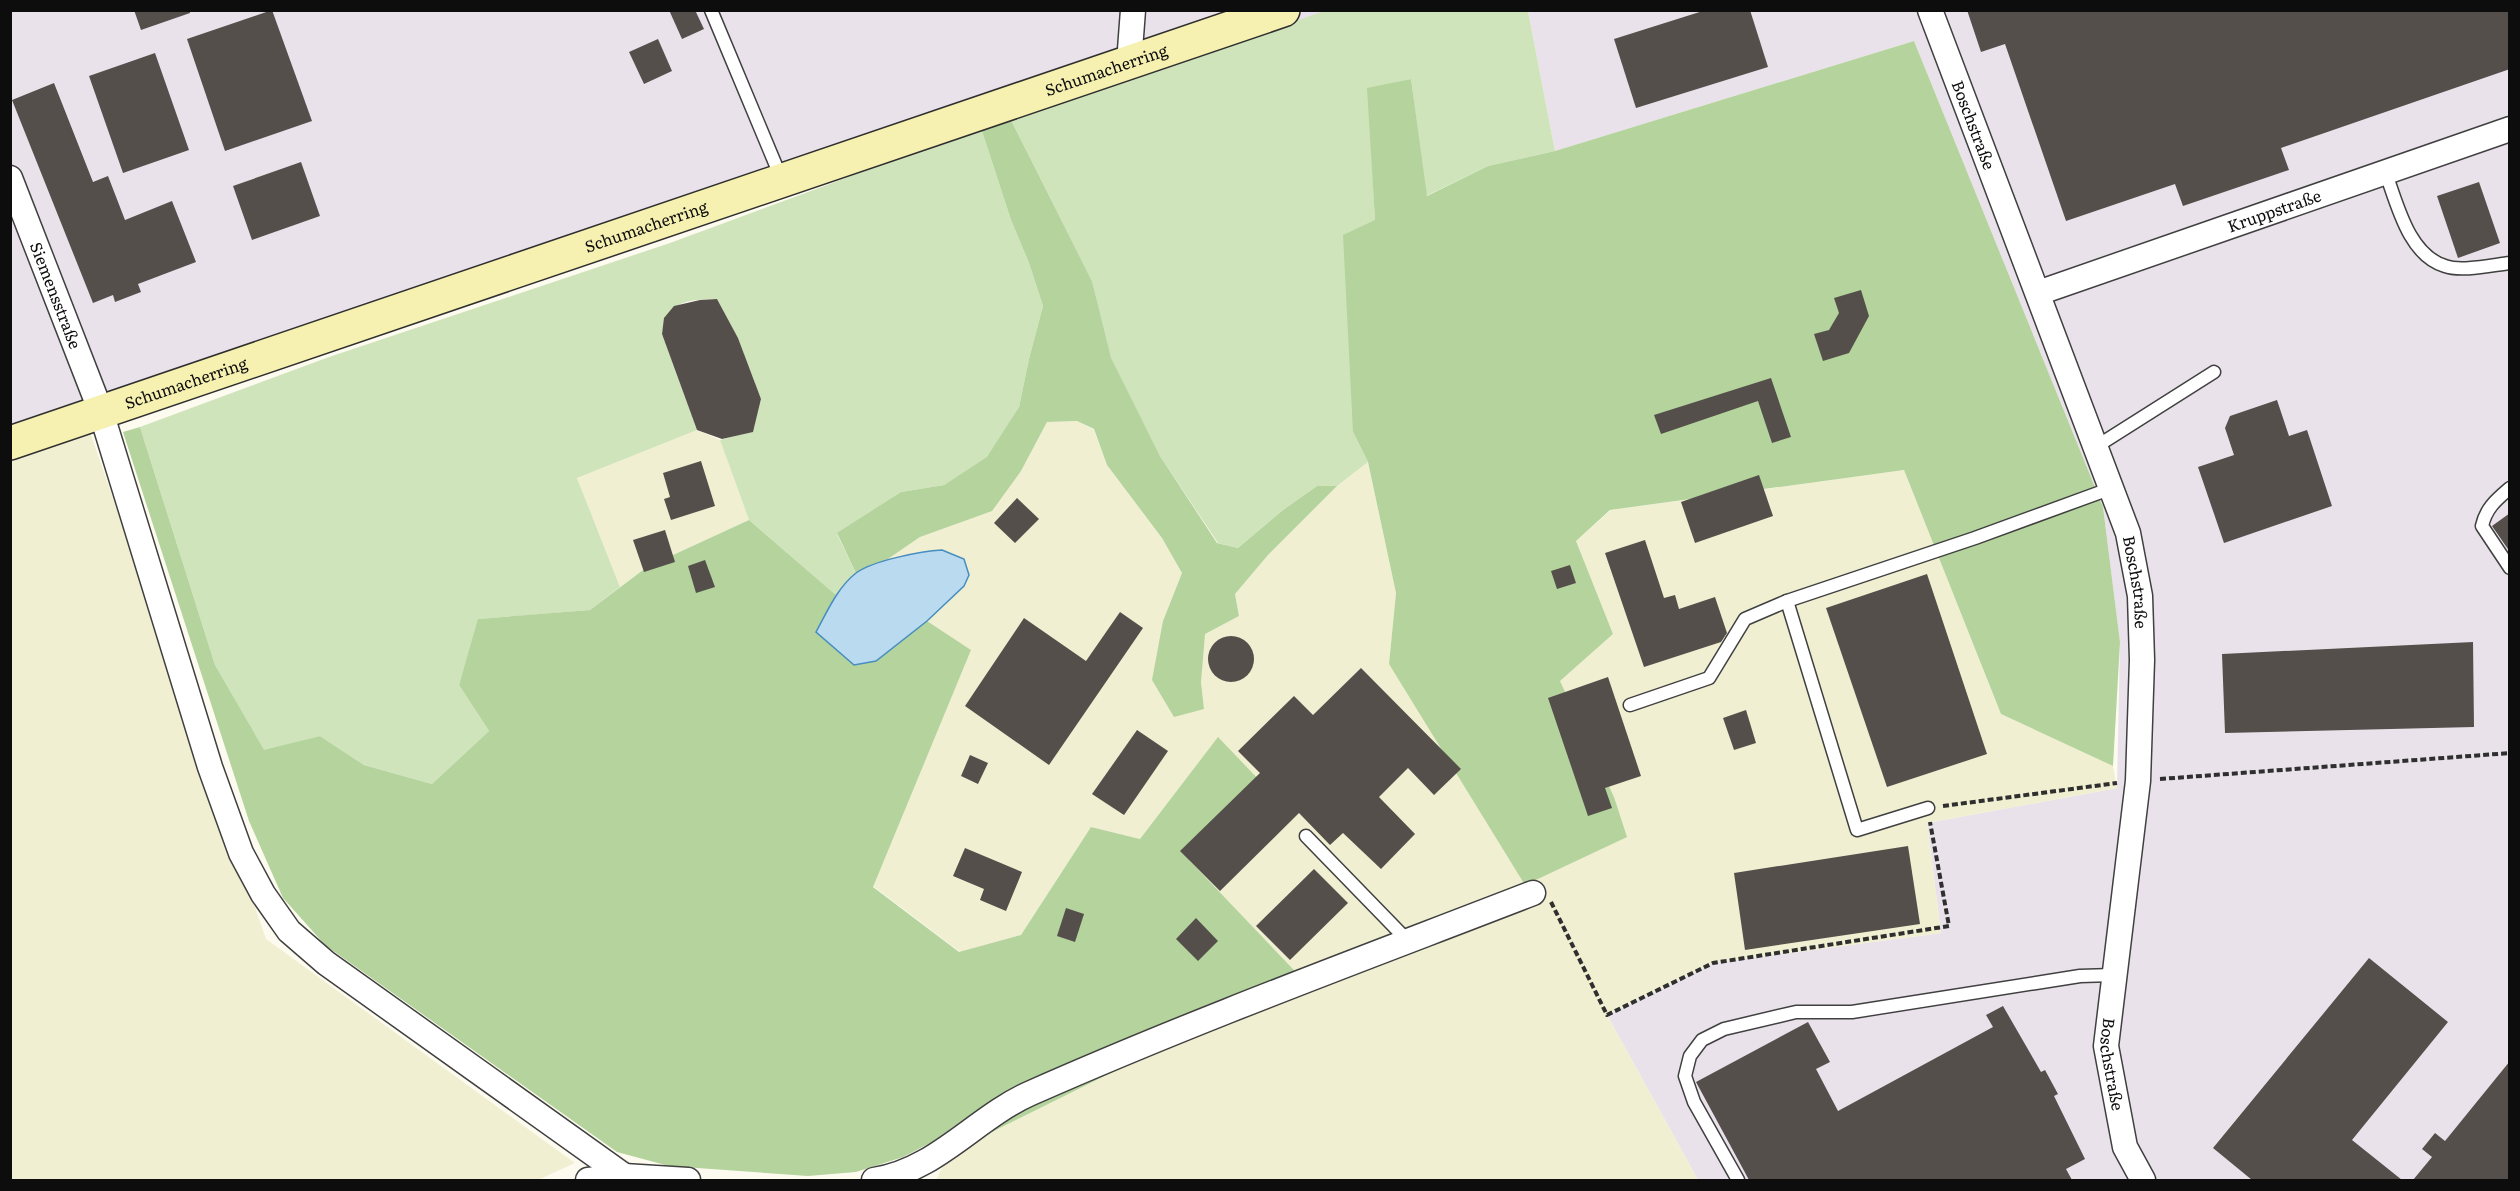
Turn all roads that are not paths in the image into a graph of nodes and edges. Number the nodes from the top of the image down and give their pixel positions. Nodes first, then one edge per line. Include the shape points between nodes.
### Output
1 (711, 10) edge
2 (1133, 10) edge
3 (1283, 10) edge
4 (1930, 10) edge
5 (1129, 63) junction
6 (2510, 129) edge
7 (2385, 171) junction
8 (10, 178) edge
9 (783, 181) junction
10 (2510, 263) edge
11 (2038, 293) junction
12 (2214, 372) dead end
13 (101, 412) junction
14 (10, 443) edge
15 (2094, 448) junction
16 (2112, 488) junction
17 (2510, 488) edge
18 (2510, 568) edge
19 (1787, 601) junction
20 (1630, 705) dead end
21 (1928, 808) road end
22 (1306, 836) dead end
23 (1533, 893) road end
24 (1408, 942) junction
25 (2113, 975) junction
26 (627, 1178) edge
27 (588, 1180) edge
28 (688, 1180) edge
29 (874, 1180) edge
30 (1738, 1180) edge
31 (2143, 1180) edge

1 - 9 lane
2 - 5 street
3 - 5 main road, Schumacherring
4 - 11 street, Boschstraße
5 - 9 main road, Schumacherring
6 - 7 street, Kruppstraße
7 - 10 lane via 2408,230 2429,259 2446,267
7 - 11 street, Kruppstraße
8 - 13 street, Siemensstraße
9 - 13 main road, Schumacherring
11 - 15 street, Boschstraße
12 - 15 lane
13 - 14 main road, Schumacherring
13 - 26 street, Siemensstraße via 210,767 241,853 263,894 289,931 326,963
15 - 16 street, Boschstraße
16 - 19 lane
16 - 25 street, Boschstraße via 2128,533 2140,596 2142,660 2138,781
17 - 18 lane via 2492,504 2482,526
19 - 20 lane via 1745,619 1709,678
19 - 21 lane via 1857,830
22 - 24 lane
23 - 24 street
24 - 29 street via 1165,1036 1029,1094 988,1116 953,1145 916,1167
25 - 30 lane via 2080,976 1852,1012 1796,1012 1724,1029 1702,1040 1690,1056 1685,1076 1694,1102
25 - 31 street, Boschstraße via 2106,1046 2125,1147
26 - 27 street
26 - 28 street

